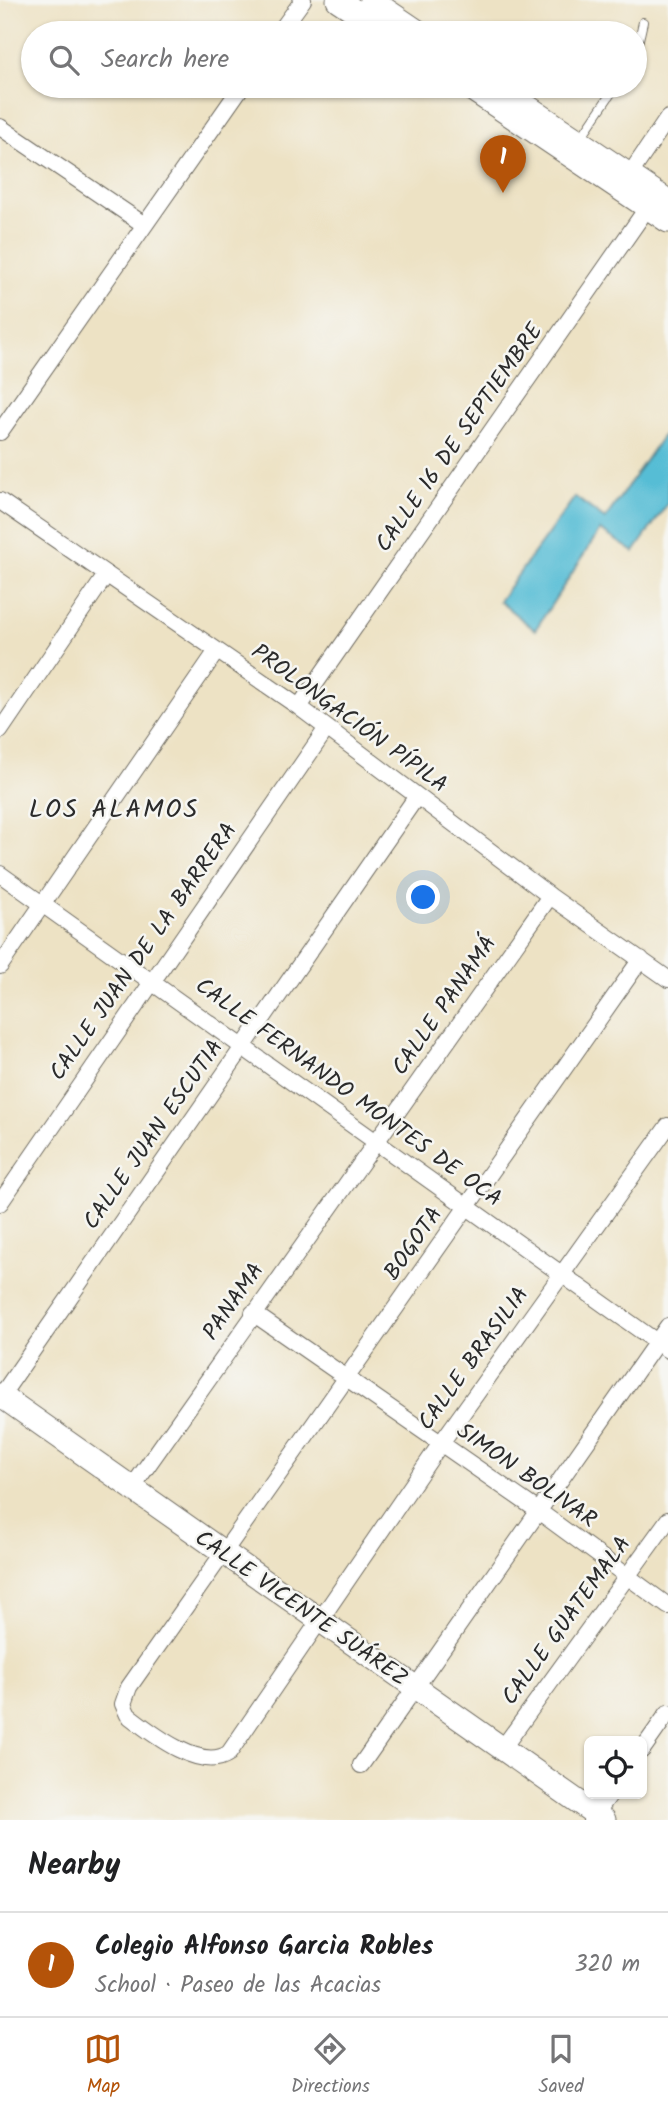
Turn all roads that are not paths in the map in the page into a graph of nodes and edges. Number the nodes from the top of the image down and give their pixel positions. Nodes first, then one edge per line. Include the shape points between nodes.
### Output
1 (303, 0) edge
2 (338, 0) edge
3 (371, 0) edge
4 (288, 21) edge
5 (370, 21) edge
6 (402, 21) edge
7 (233, 98) edge
8 (487, 98) edge
9 (515, 98) edge
10 (608, 98) edge
11 (668, 118) edge
12 (0, 127) edge
13 (578, 141) junction
14 (625, 182) junction
15 (660, 206) edge
16 (143, 224) junction
17 (0, 432) edge
18 (0, 501) edge
19 (106, 575) junction
20 (216, 652) junction
21 (299, 707) junction
22 (327, 728) junction
23 (0, 731) edge
24 (417, 796) junction
25 (0, 874) edge
26 (550, 896) junction
27 (43, 903) junction
28 (640, 959) junction
29 (0, 965) edge
30 (668, 979) edge
31 (151, 980) junction
32 (244, 1045) junction
33 (668, 1126) edge
34 (376, 1142) junction
35 (0, 1203) edge
36 (467, 1207) junction
37 (563, 1277) junction
38 (253, 1313) junction
39 (668, 1326) edge
40 (662, 1346) edge
41 (347, 1379) junction
42 (1, 1396) edge
43 (440, 1443) junction
44 (131, 1489) junction
45 (537, 1510) junction
46 (668, 1520) edge
47 (223, 1553) junction
48 (628, 1577) junction
49 (668, 1606) edge
50 (319, 1621) junction
51 (414, 1688) junction
52 (668, 1713) edge
53 (647, 1743) edge
54 (236, 1745) joint
55 (502, 1749) junction
56 (361, 1765) dead end
57 (607, 1799) edge
58 (597, 1818) edge

1 - 4 street
2 - 5 main road
3 - 6 main road
7 - 16 street
8 - 14 main road
9 - 13 main road
10 - 13 lane
11 - 14 street
12 - 16 street
13 - 14 main road
14 - 15 main road
15 - 21 street, CALLE 16 DE SEPTIEMBRE
16 - 17 street
18 - 19 street, PROLONGACIÓN PÍPILA
19 - 20 street, PROLONGACIÓN PÍPILA
19 - 23 street
20 - 21 street, PROLONGACIÓN PÍPILA
20 - 27 street
21 - 22 street, PROLONGACIÓN PÍPILA
22 - 24 street, PROLONGACIÓN PÍPILA
22 - 31 street, CALLE JUAN DE LA BARRERA
24 - 26 street, PROLONGACIÓN PÍPILA
24 - 32 street, CALLE JUAN ESCUTIA
25 - 27 street, CALLE FERNANDO MONTES DE OCA
26 - 28 street, PROLONGACIÓN PÍPILA
26 - 34 street, CALLE PANAMÁ
27 - 29 street
27 - 31 street, CALLE FERNANDO MONTES DE OCA
28 - 30 street, PROLONGACIÓN PÍPILA
28 - 36 street, BOGOTA
31 - 32 street, CALLE FERNANDO MONTES DE OCA
31 - 35 street, CALLE JUAN DE LA BARRERA
32 - 34 street, CALLE FERNANDO MONTES DE OCA
32 - 42 street, CALLE JUAN ESCUTIA
33 - 37 street, CALLE BRASILIA
34 - 36 street, CALLE FERNANDO MONTES DE OCA
34 - 38 street, PANAMA
36 - 37 street, CALLE FERNANDO MONTES DE OCA
36 - 41 street, BOGOTA
37 - 40 street, CALLE FERNANDO MONTES DE OCA
37 - 43 street, CALLE BRASILIA
38 - 41 street, SIMON BOLIVAR
38 - 44 street, PANAMA
39 - 40 street
40 - 45 street
41 - 43 street, SIMON BOLIVAR
41 - 47 street, BOGOTA
42 - 44 main road, CALLE VICENTE SUÁREZ
43 - 45 street, SIMON BOLIVAR
43 - 50 street, CALLE BRASILIA
44 - 47 main road, CALLE VICENTE SUÁREZ
45 - 48 street, SIMON BOLIVAR
45 - 51 street
46 - 48 street, CALLE GUATEMALA
47 - 50 main road, CALLE VICENTE SUÁREZ
47 - 54 street, BOGOTA via 129,1687 123,1703 128,1715 203,1759 220,1758
48 - 49 street, SIMON BOLIVAR
48 - 55 street, CALLE GUATEMALA
50 - 51 main road, CALLE VICENTE SUÁREZ
50 - 54 street, CALLE BRASILIA
51 - 55 main road, CALLE VICENTE SUÁREZ
51 - 56 street
52 - 53 street
55 - 58 main road, CALLE VICENTE SUÁREZ
57 - 58 street

